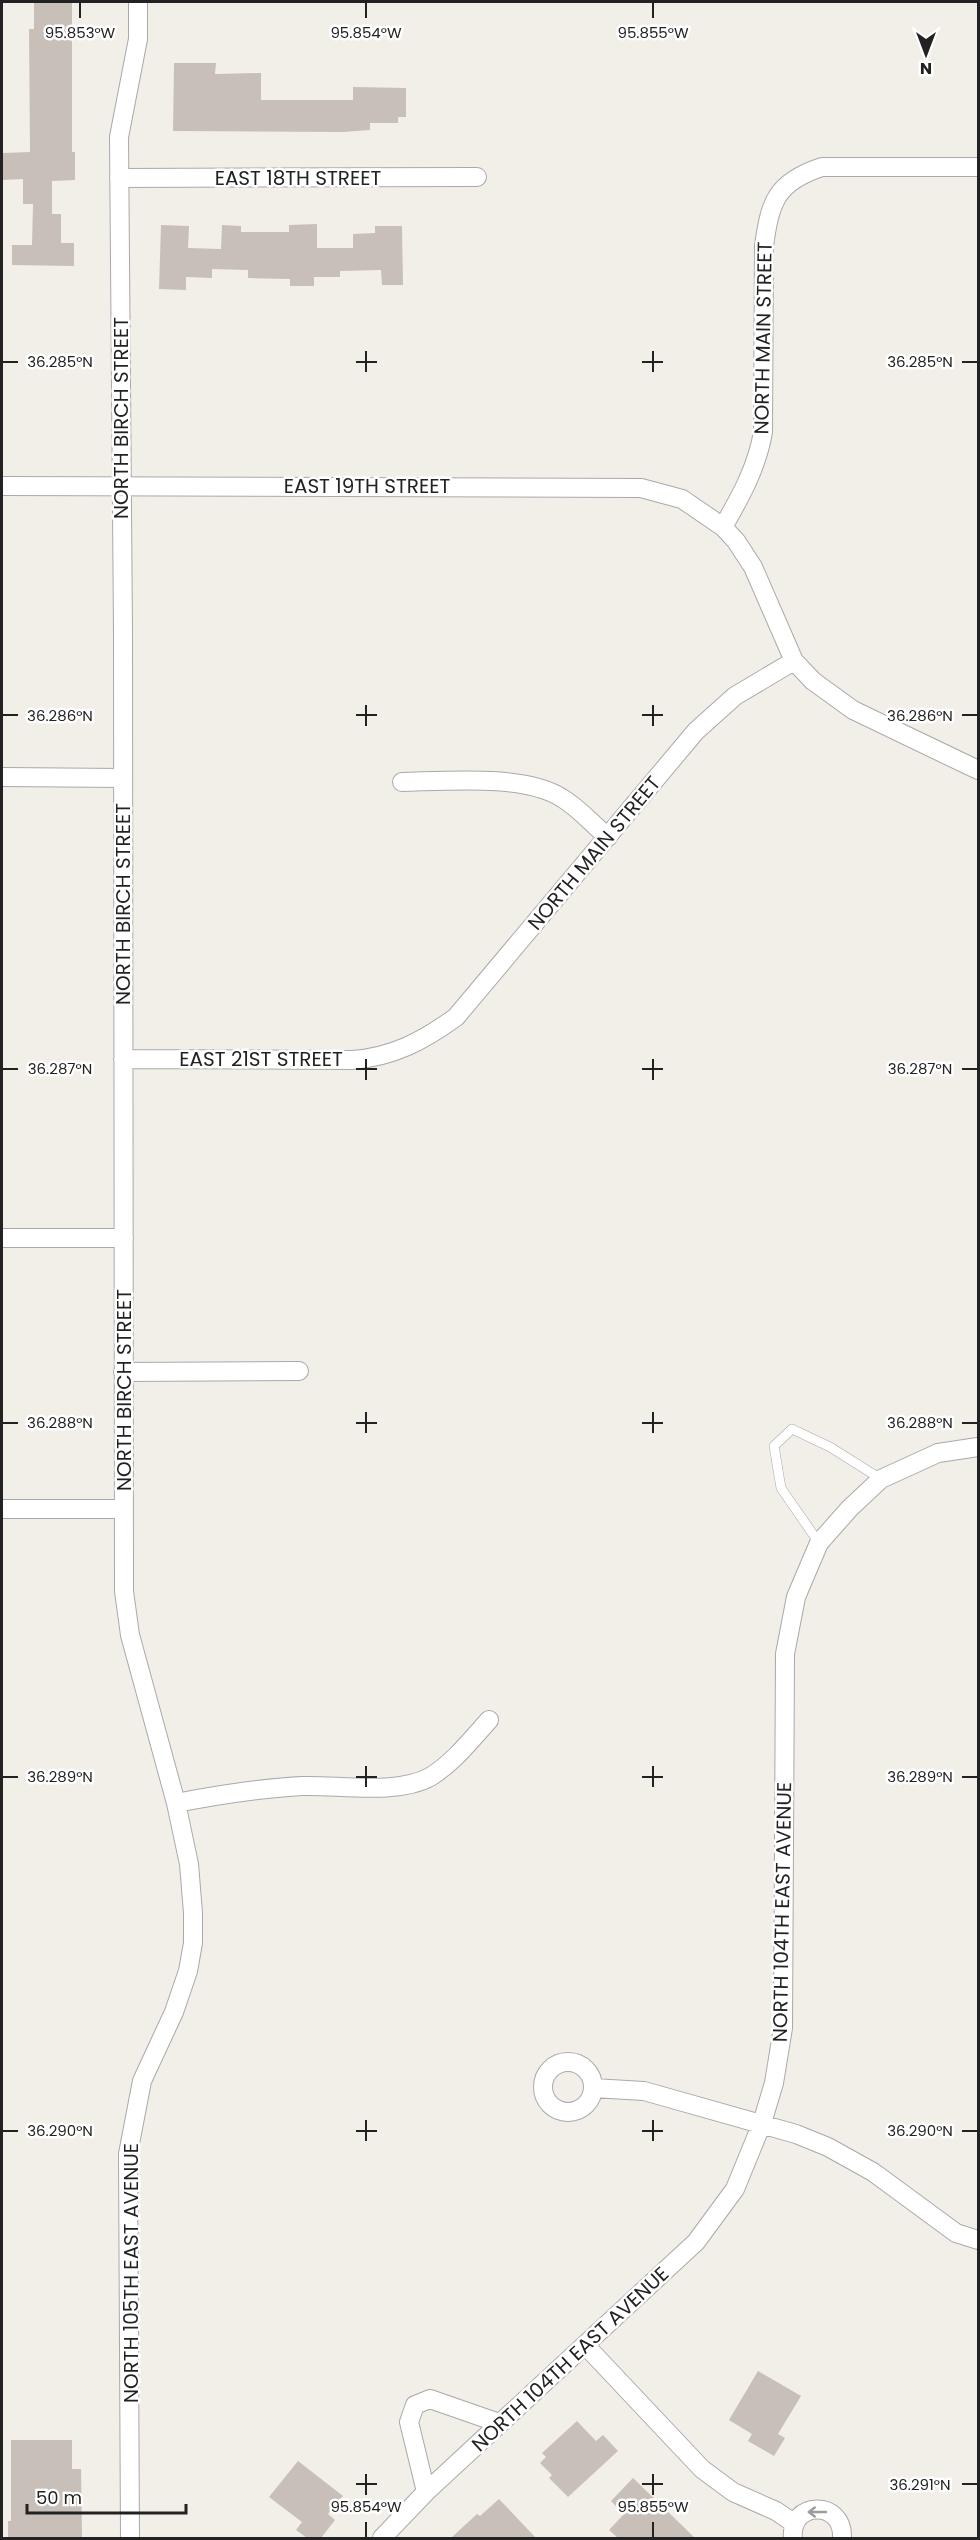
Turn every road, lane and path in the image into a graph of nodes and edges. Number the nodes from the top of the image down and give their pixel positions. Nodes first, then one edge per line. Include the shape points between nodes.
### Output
1 (138, 2) edge
2 (978, 167) edge
3 (477, 177) dead end
4 (119, 178) junction
5 (121, 485) junction
6 (2, 486) edge
7 (723, 527) junction
8 (794, 661) junction
9 (978, 770) edge
10 (2, 777) edge
11 (123, 778) junction
12 (402, 782) dead end
13 (608, 837) junction
14 (398, 1052) joint
15 (123, 1059) junction
16 (2, 1238) edge
17 (124, 1238) junction
18 (299, 1371) dead end
19 (123, 1372) junction
20 (978, 1447) edge
21 (882, 1479) junction
22 (2, 1509) edge
23 (124, 1509) junction
24 (819, 1543) junction
25 (489, 1720) dead end
26 (176, 1803) junction
27 (593, 2088) dead end
28 (762, 2123) junction
29 (978, 2240) edge
30 (586, 2346) junction
31 (499, 2423) junction
32 (426, 2492) junction
33 (794, 2531) edge
34 (130, 2538) edge
35 (382, 2538) edge
36 (842, 2538) edge

1 - 4 street, NORTH BIRCH STREET via 138,39 119,137
2 - 7 street, NORTH MAIN STREET via 822,167 804,173 774,198 764,246 763,432 759,457
3 - 4 street, EAST 18TH STREET
4 - 5 street, NORTH BIRCH STREET
5 - 6 street, EAST 19TH STREET
5 - 7 street, EAST 19TH STREET via 642,488 682,499
5 - 11 street, NORTH BIRCH STREET
7 - 8 street, EAST 19TH STREET via 753,567
8 - 9 street via 813,681 853,710
8 - 13 street, NORTH MAIN STREET via 750,685 713,713
10 - 11 street
11 - 15 street, NORTH BIRCH STREET
12 - 13 street via 478,780 525,785 562,798
13 - 14 street, NORTH MAIN STREET via 456,1017
14 - 15 street, EAST 21ST STREET via 352,1060
15 - 17 street, NORTH BIRCH STREET
16 - 17 street
17 - 19 street, NORTH BIRCH STREET
18 - 19 street
19 - 23 street, NORTH BIRCH STREET
20 - 21 street, NORTH 104TH EAST AVENUE via 939,1453
21 - 24 street, NORTH 104TH EAST AVENUE
21 - 24 lane via 792,1429 774,1446 781,1488
22 - 23 street
23 - 26 street, NORTH BIRCH STREET via 124,1591 130,1635
24 - 28 street, NORTH 104TH EAST AVENUE via 796,1597 785,1654 783,2028 774,2083
25 - 26 street via 450,1762 429,1778 402,1787 302,1786
26 - 34 street, NORTH 105TH EAST AVENUE via 189,1864 193,1943 174,2012 142,2081 128,2154
27 - 28 street via 644,2091
28 - 29 street via 828,2147 873,2172 956,2233
28 - 30 street, NORTH 104TH EAST AVENUE via 735,2189 696,2242
30 - 31 street, NORTH 104TH EAST AVENUE
30 - 33 street via 702,2469 733,2492 776,2511
31 - 32 street, NORTH 104TH EAST AVENUE
31 - 32 street via 430,2399 415,2405 409,2422
32 - 35 street, NORTH 104TH EAST AVENUE
36 -> 33 street via 839,2522 827,2511 811,2510 801,2515

